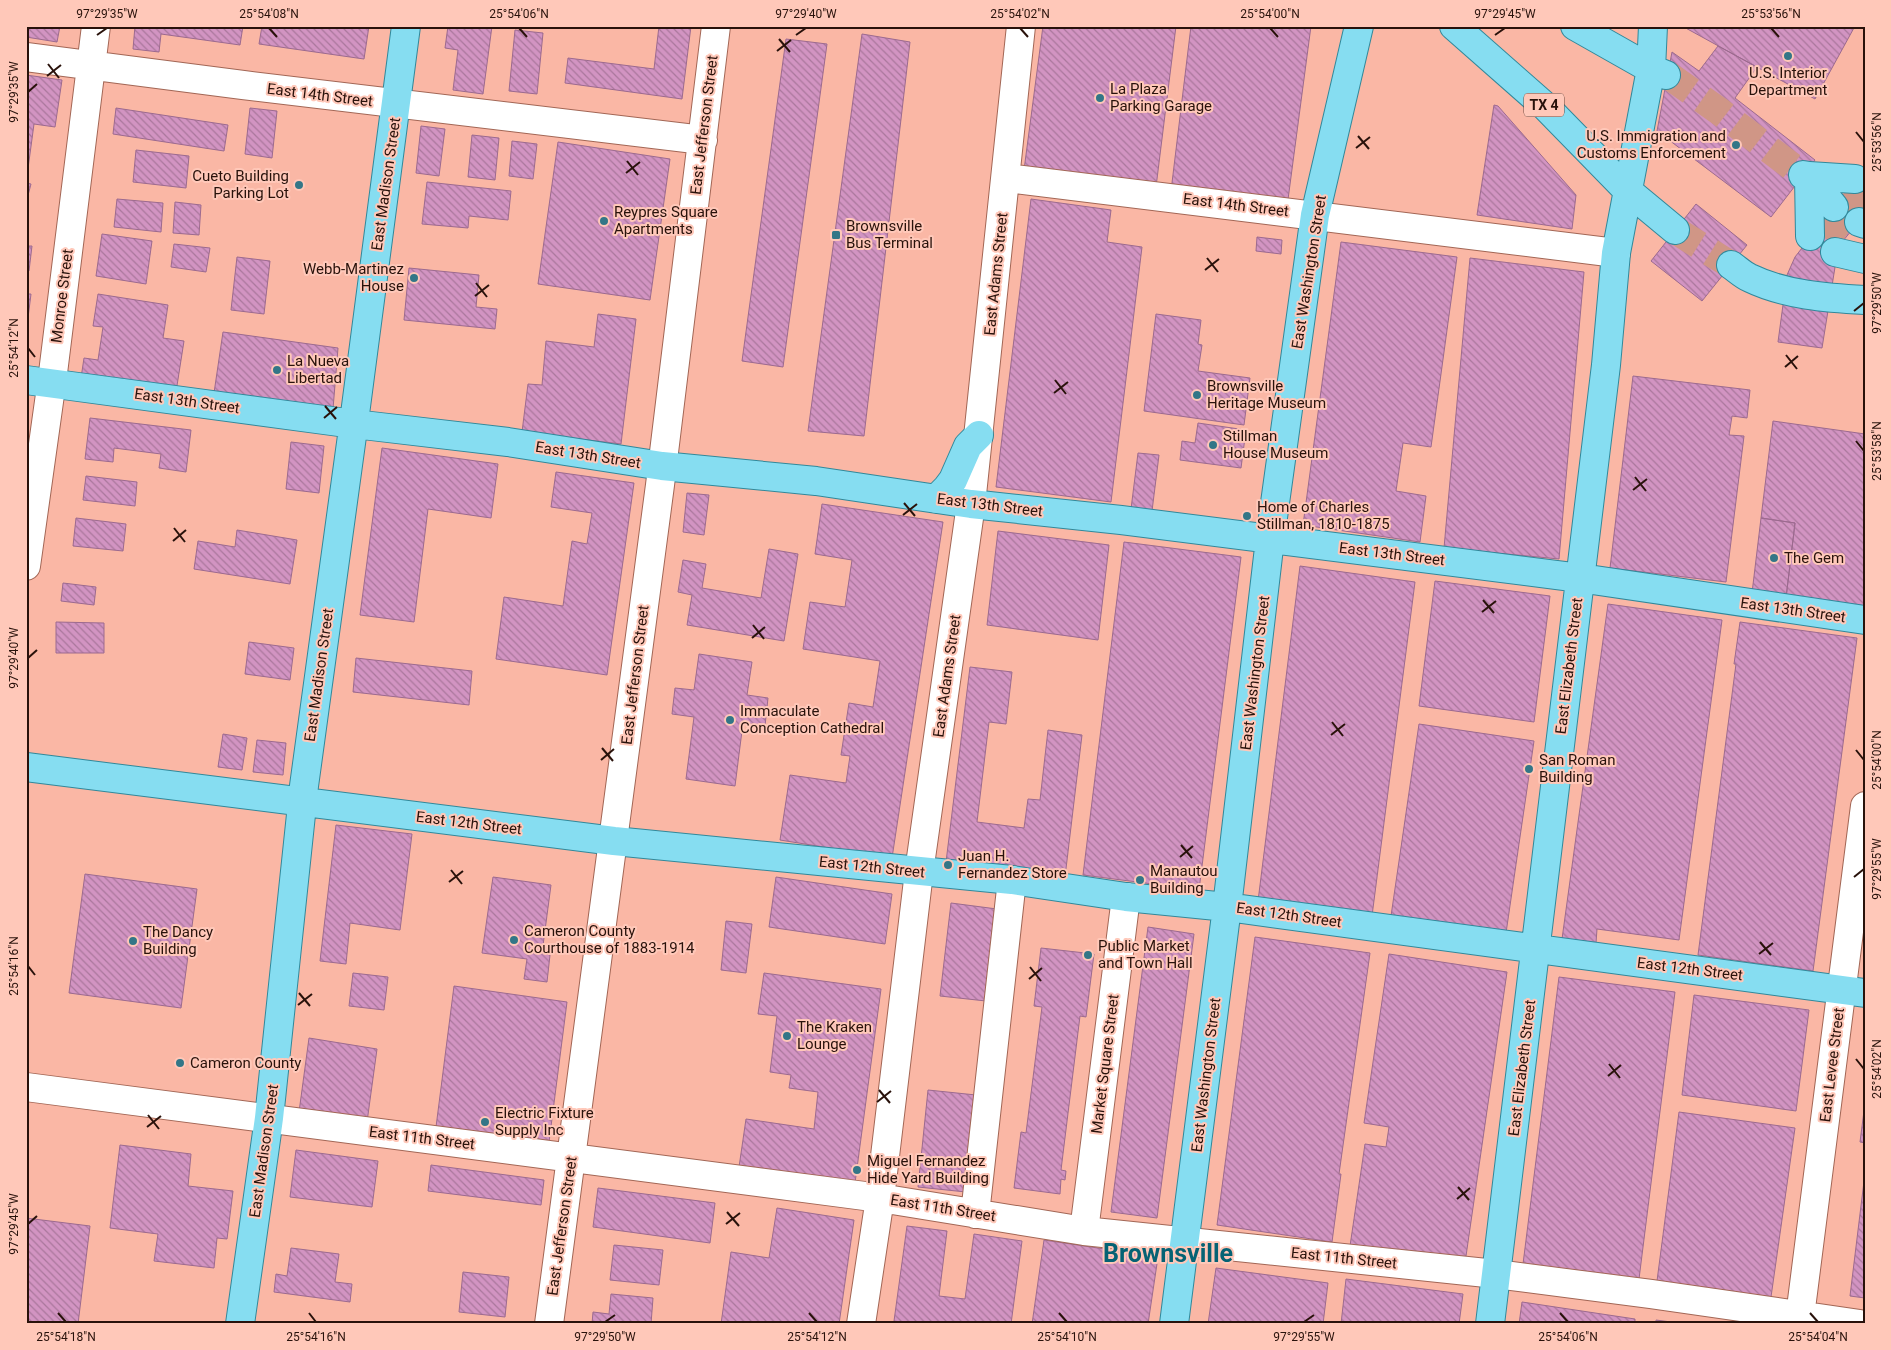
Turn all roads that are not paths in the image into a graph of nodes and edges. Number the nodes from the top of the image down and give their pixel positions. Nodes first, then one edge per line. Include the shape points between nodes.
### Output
1 (96, 26) edge
2 (406, 26) edge
3 (716, 26) edge
4 (1021, 26) edge
5 (1359, 26) edge
6 (1454, 26) edge
7 (1575, 26) edge
8 (1654, 26) edge
9 (26, 57) edge
10 (91, 66) junction
11 (1659, 72) junction
12 (396, 104) junction
13 (703, 140) junction
14 (1806, 176) joint
15 (1006, 178) junction
16 (1628, 191) junction
17 (1316, 215) junction
18 (1675, 230) tunnel mouth
19 (1854, 235) tunnel mouth
20 (1616, 253) junction
21 (1865, 259) edge
22 (1731, 265) tunnel mouth
23 (1865, 300) edge
24 (39, 382) edge
25 (354, 424) junction
26 (979, 435) junction
27 (662, 466) junction
28 (936, 499) junction
29 (971, 504) junction
30 (1270, 539) junction
31 (26, 566) edge
32 (1580, 578) junction
33 (1865, 620) edge
34 (26, 767) edge
35 (302, 801) junction
36 (1865, 806) edge
37 (614, 841) junction
38 (919, 872) junction
39 (1012, 880) junction
40 (1126, 897) junction
41 (1227, 907) junction
42 (1535, 949) junction
43 (1853, 991) edge
44 (26, 1087) edge
45 (269, 1118) junction
46 (572, 1157) junction
47 (880, 1198) junction
48 (975, 1214) junction
49 (1084, 1230) junction
50 (1185, 1240) junction
51 (1496, 1274) junction
52 (1800, 1320) edge
53 (240, 1324) edge
54 (549, 1324) edge
55 (861, 1324) edge
56 (1174, 1324) edge
57 (1490, 1324) edge
58 (1860, 1324) edge

1 - 10 street, Monroe Street
2 - 12 main road, East Madison Street
3 - 13 street, East Jefferson Street
4 - 15 street, East Adams Street
5 - 17 main road, East Washington Street
6 - 16 main road, TX 4 via 1546,107
7 - 11 main road
8 - 11 main road, East Elizabeth Street
9 - 10 street, East 14th Street
10 - 12 street, East 14th Street
10 - 24 street, Monroe Street
11 - 16 main road, East Elizabeth Street
12 - 13 street, East 14th Street
12 - 25 main road, East Madison Street
13 - 27 street, East Jefferson Street
14 - 14 main road via 1833,207
15 - 17 street, East 14th Street
15 - 26 street, East Adams Street
16 - 18 main road
16 - 20 main road, East Elizabeth Street
17 - 20 street, East 14th Street
17 - 30 main road, East Washington Street
19 - 21 main road
20 - 32 main road, East Elizabeth Street
22 - 23 main road via 1750,278 1785,291
24 - 25 main road, East 13th Street
24 - 31 street, Monroe Street
25 - 27 main road, East 13th Street via 508,442
25 - 35 main road, East Madison Street
26 - 28 main road via 968,446 953,480
26 - 29 street, East Adams Street
27 - 28 main road, East 13th Street via 816,480
27 - 37 street, East Jefferson Street
28 - 29 main road, East 13th Street
29 - 30 main road, East 13th Street
29 - 38 street, East Adams Street
30 - 32 main road, East 13th Street
30 - 41 main road, East Washington Street
32 - 33 main road, East 13th Street
32 - 42 main road, East Elizabeth Street
34 - 35 main road, East 12th Street
35 - 37 main road, East 12th Street
35 - 45 main road, East Madison Street
36 - 43 street, East Levee Street
37 - 38 main road, East 12th Street
37 - 46 street, East Jefferson Street
38 - 39 main road, East 12th Street
38 - 47 street, East Adams Street
39 - 40 main road, East 12th Street
39 - 48 street
40 - 41 main road, East 12th Street
40 - 49 street, Market Square Street
41 - 42 main road, East 12th Street
41 - 50 main road, East Washington Street
42 - 43 main road, East 12th Street
42 - 51 main road, East Elizabeth Street
43 - 52 street, East Levee Street
44 - 45 street, East 11th Street
45 - 46 street, East 11th Street
45 - 53 main road, East Madison Street
46 - 47 street, East 11th Street
46 - 54 street, East Jefferson Street
47 - 48 street, East 11th Street
47 - 55 street, East Adams Street
48 - 49 street, East 11th Street
49 - 50 street, East 11th Street
50 - 51 street, East 11th Street
50 - 56 main road, East Washington Street
51 - 52 street, East 11th Street via 1651,1294
51 - 57 main road, East Elizabeth Street
52 - 58 street, East 11th Street

